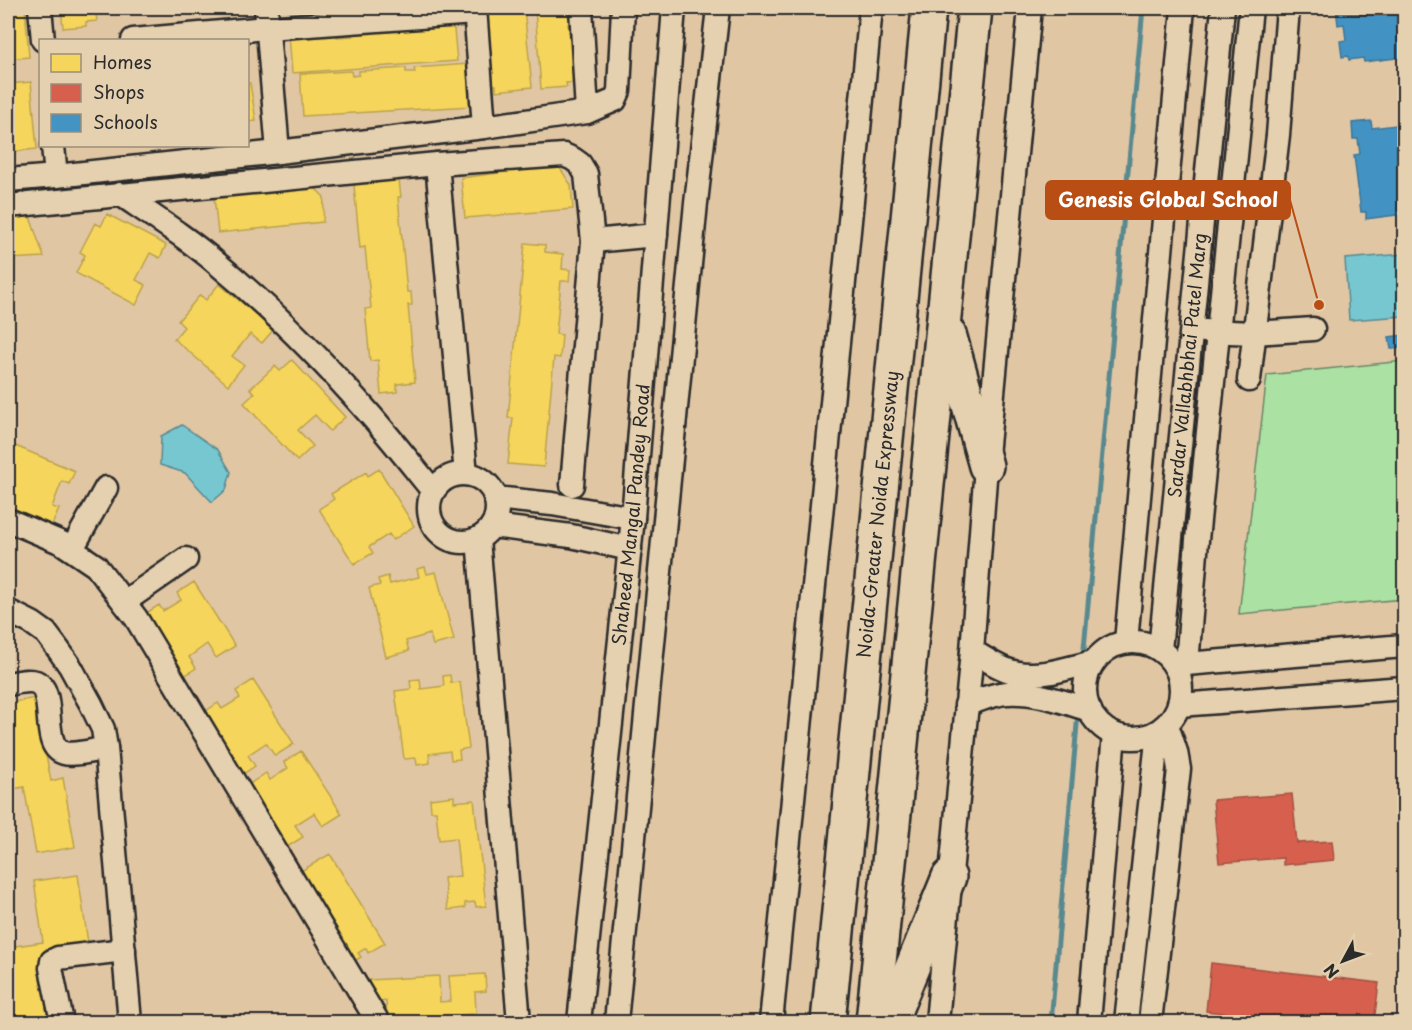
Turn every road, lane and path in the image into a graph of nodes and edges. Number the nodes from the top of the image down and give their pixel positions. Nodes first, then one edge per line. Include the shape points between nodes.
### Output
1 (40, 8) edge
2 (581, 8) edge
3 (622, 8) edge
4 (674, 8) edge
5 (718, 8) edge
6 (872, 8) edge
7 (929, 8) edge
8 (975, 8) edge
9 (1030, 8) edge
10 (1183, 8) edge
11 (1223, 8) edge
12 (1251, 8) edge
13 (1288, 8) edge
14 (475, 10) edge
15 (267, 18) edge
16 (43, 39) edge
17 (139, 39) edge
18 (587, 112) junction
19 (484, 127) junction
20 (53, 147) edge
21 (278, 152) junction
22 (437, 164) junction
23 (56, 176) junction
24 (8, 180) edge
25 (120, 194) junction
26 (8, 206) edge
27 (656, 235) junction
28 (593, 241) junction
29 (944, 315) junction
30 (1313, 329) dead end
31 (1192, 331) junction
32 (1218, 331) junction
33 (1255, 333) junction
34 (1249, 380) dead end
35 (986, 466) junction
36 (466, 474) junction
37 (572, 485) dead end
38 (106, 488) dead end
39 (433, 491) junction
40 (495, 498) junction
41 (560, 505) junction
42 (633, 518) junction
43 (8, 520) edge
44 (485, 532) junction
45 (558, 534) junction
46 (72, 549) junction
47 (630, 549) junction
48 (186, 559) dead end
49 (124, 602) junction
50 (8, 611) edge
51 (1126, 642) junction
52 (1404, 646) edge
53 (972, 651) junction
54 (1174, 660) junction
55 (1094, 662) junction
56 (8, 684) edge
57 (1404, 688) edge
58 (966, 705) junction
59 (1179, 705) junction
60 (1090, 710) junction
61 (1162, 728) junction
62 (1113, 734) junction
63 (106, 748) junction
64 (949, 878) junction
65 (124, 950) junction
66 (62, 1023) edge
67 (130, 1023) edge
68 (378, 1023) edge
69 (519, 1023) edge
70 (579, 1023) edge
71 (616, 1023) edge
72 (771, 1023) edge
73 (828, 1023) edge
74 (873, 1023) edge
75 (890, 1023) edge
76 (936, 1023) edge
77 (1089, 1023) edge
78 (1126, 1023) edge
79 (1150, 1023) edge

1 - 16 street
2 - 18 street
3 - 18 street via 619,91 615,100
4 - 27 street, Shaheed Mangal Pandey Road
5 - 71 street via 693,226
6 - 72 street
7 - 73 highway, Noida-Greater Noida Expressway
8 - 29 highway
9 - 35 street
10 - 51 street, Sardar Vallabhbhai Patel Marg
11 - 31 street, Sardar Vallabhbhai Patel Marg
12 - 32 street
13 - 33 street
14 - 15 street
14 - 19 street
15 - 17 street
15 - 21 street
18 - 19 street
19 - 21 street
20 - 23 street
21 - 23 street
22 - 25 street
22 - 28 street via 564,155 573,159 586,174
22 - 36 street
23 - 24 street
25 - 26 street
25 - 39 street via 171,228 258,298 331,371
27 - 28 street
27 - 42 street, Shaheed Mangal Pandey Road
28 - 37 street
29 - 35 highway
29 - 74 highway
30 - 33 street
31 - 32 street
31 - 54 street, Sardar Vallabhbhai Patel Marg
32 - 33 street
32 - 54 street via 1197,540
33 - 34 street
35 - 53 street
36 - 39 street via 447,478
36 - 40 street via 484,482
38 - 46 street
39 - 44 street via 429,500 430,519 441,535 469,542
40 - 41 street
40 - 44 street via 496,517
41 - 42 street
41 - 45 street
42 - 47 street, Shaheed Mangal Pandey Road
43 - 46 street
44 - 45 street
44 - 69 street
45 - 47 street
46 - 49 street via 96,566
47 - 70 street, Shaheed Mangal Pandey Road
48 - 49 street
49 - 68 street
50 - 63 street via 46,633 58,649 95,712
51 - 54 street via 1144,643
51 - 55 street via 1108,649
52 - 54 street
53 - 55 street via 1014,673 1050,672
53 - 58 street
54 - 59 street, Sardar Vallabhbhai Patel Marg via 1181,684
55 - 60 street via 1085,694
56 - 63 street via 27,681 41,685 52,739 62,752
57 - 59 street
58 - 60 street via 1007,693 1029,694
58 - 64 street
59 - 61 street
60 - 62 street
61 - 62 street via 1136,738
61 - 78 street
61 - 79 street via 1176,752 1179,769
62 - 77 street
63 - 65 street
64 - 75 highway
64 - 76 street
65 - 66 street via 52,961
65 - 67 street

